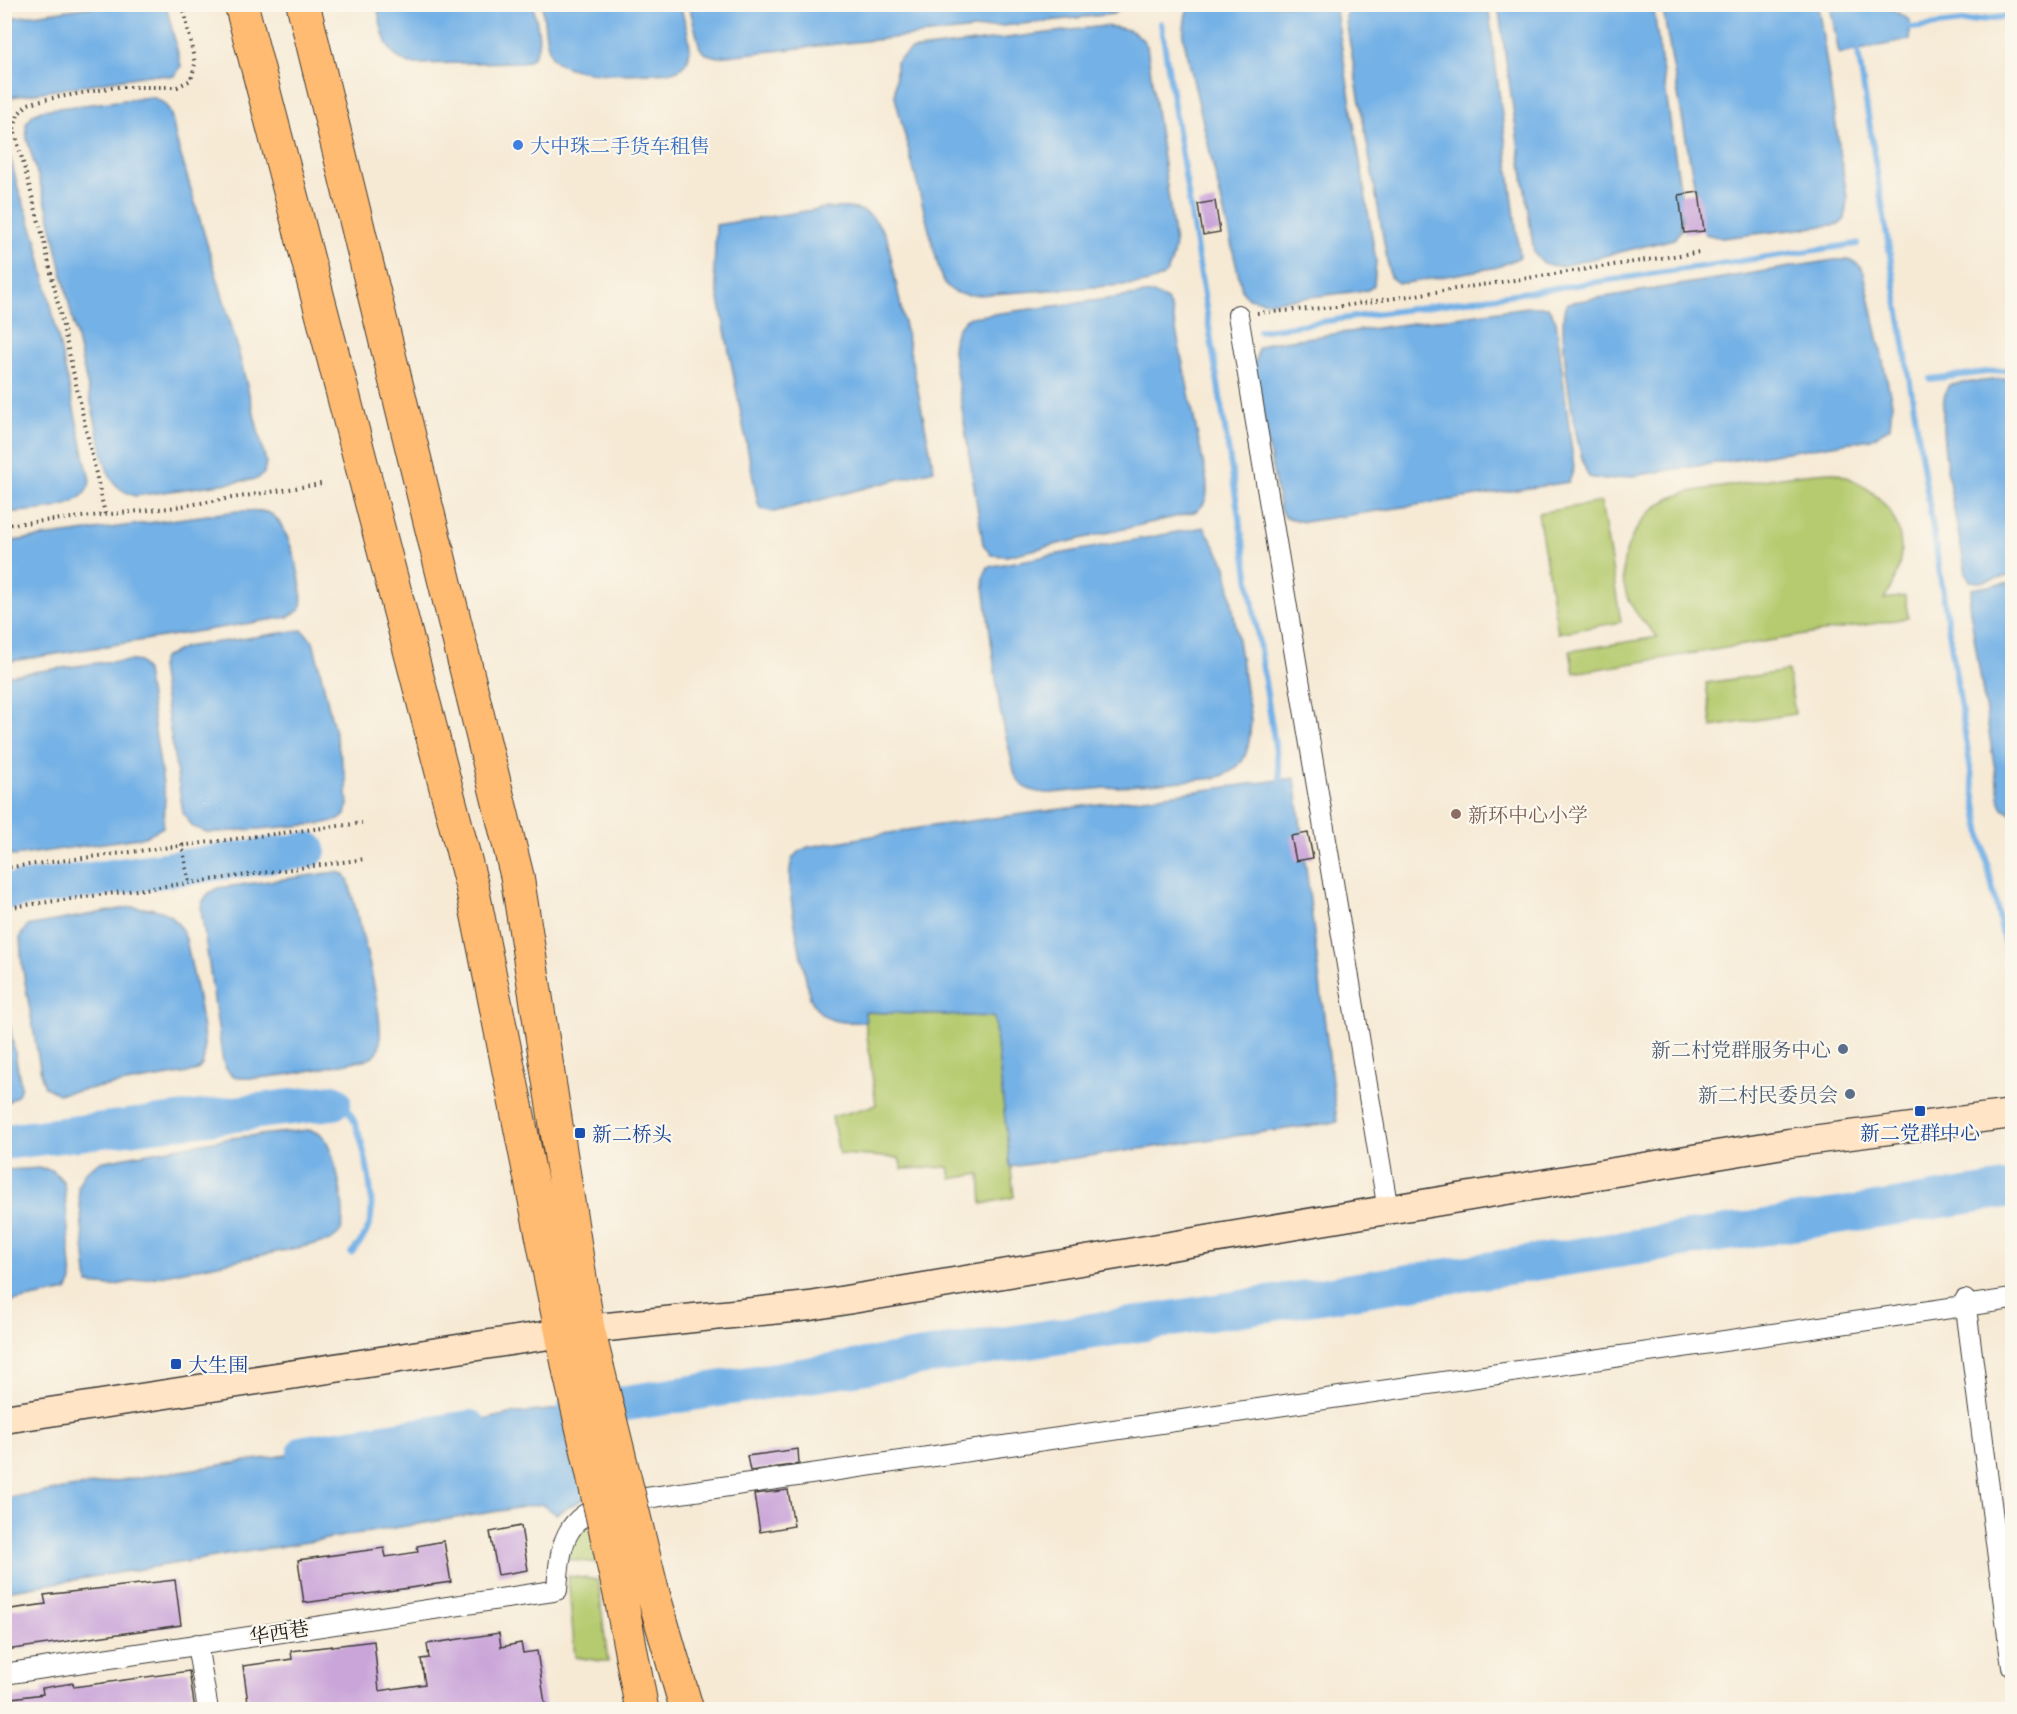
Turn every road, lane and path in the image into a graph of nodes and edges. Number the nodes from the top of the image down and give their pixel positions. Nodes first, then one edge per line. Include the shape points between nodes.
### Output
1 (183, 4) edge
2 (241, 4) edge
3 (303, 4) edge
4 (1700, 252) dead end
5 (1238, 315) joint
6 (321, 483) dead end
7 (105, 514) junction
8 (4, 525) edge
9 (362, 823) dead end
10 (182, 844) junction
11 (365, 860) dead end
12 (4, 868) edge
13 (189, 883) junction
14 (4, 908) edge
15 (2013, 1114) edge
16 (1388, 1210) junction
17 (2013, 1299) edge
18 (1965, 1300) dead end
19 (574, 1331) junction
20 (584, 1370) junction
21 (4, 1419) edge
22 (197, 1644) junction
23 (2013, 1667) edge
24 (4, 1674) edge
25 (208, 1710) edge
26 (642, 1710) edge
27 (687, 1710) edge

1 - 7 path via 195,64 191,80 177,87 117,87 42,99 28,104 18,114 14,129
2 - 19 highway via 472,887
3 - 19 highway via 517,876
4 - 5 path via 1336,307
5 - 16 street
6 - 7 path via 169,508
7 - 8 path
9 - 10 path
10 - 12 path
10 - 13 path
11 - 13 path
13 - 14 path
15 - 16 street via 1789,1143
16 - 19 street via 810,1306
17 - 22 street, 华西巷 via 612,1503 583,1514 573,1524 562,1549 555,1591
18 - 23 street
19 - 20 highway
19 - 21 street
20 - 26 highway, bridge
20 - 27 highway, bridge
22 - 24 street, 华西巷
22 - 25 street

